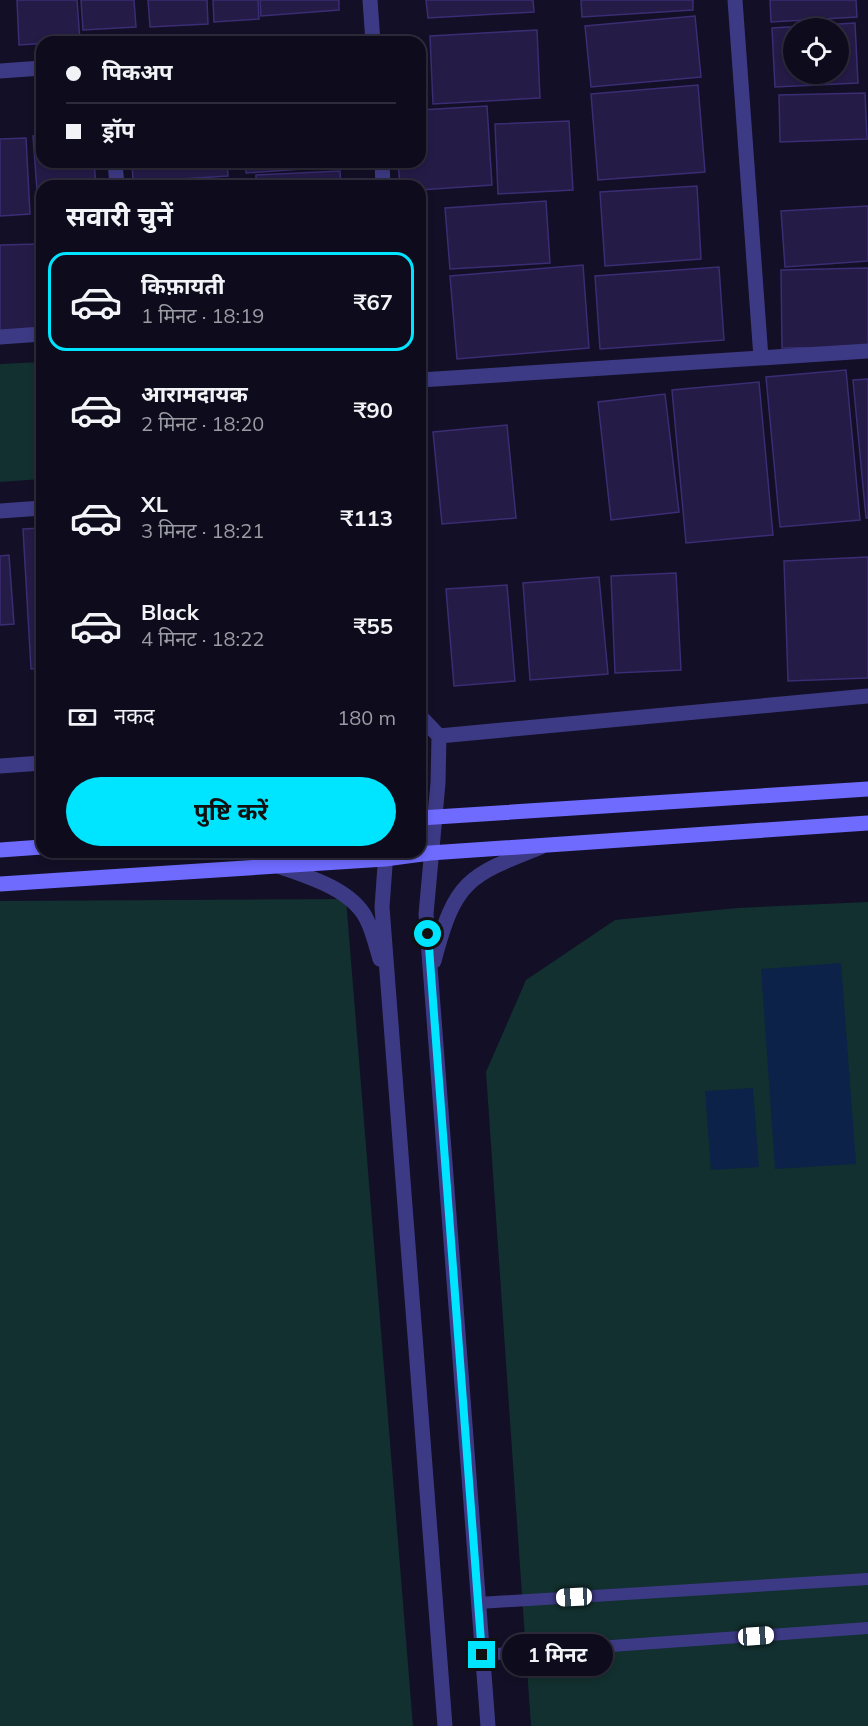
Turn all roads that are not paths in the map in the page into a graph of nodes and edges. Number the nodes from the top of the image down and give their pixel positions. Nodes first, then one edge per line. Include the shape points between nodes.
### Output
1 (370, 0) edge
2 (735, 0) edge
3 (373, 36) edge
4 (36, 68) edge
5 (0, 71) edge
6 (36, 334) edge
7 (0, 337) edge
8 (868, 351) edge
9 (761, 358) junction
10 (426, 380) edge
11 (36, 508) edge
12 (0, 511) edge
13 (868, 696) edge
14 (426, 722) edge
15 (439, 736) junction
16 (36, 764) edge
17 (0, 766) edge
18 (868, 789) edge
19 (427, 818) edge
20 (868, 824) edge
21 (544, 846) junction
22 (36, 847) edge
23 (0, 850) edge
24 (426, 853) edge
25 (430, 853) junction
26 (360, 858) edge
27 (385, 858) edge
28 (273, 865) junction
29 (0, 884) edge
30 (431, 975) junction
31 (388, 981) junction
32 (868, 1579) edge
33 (478, 1603) junction
34 (868, 1628) edge
35 (482, 1655) junction
36 (445, 1726) edge
37 (488, 1726) edge

1 - 3 street
2 - 9 street
4 - 5 street
6 - 7 street
8 - 9 street
9 - 10 street
11 - 12 street
13 - 15 street
14 - 15 street
15 - 19 street
16 - 17 street
18 - 19 main road
19 - 25 street
20 - 21 main road
21 - 25 main road
21 - 30 street via 489,868 467,884 452,903
22 - 23 main road
24 - 25 main road
25 - 30 street via 426,914
26 - 28 main road
27 - 31 street via 382,907
28 - 29 main road
28 - 31 street via 315,879 349,899 366,917
30 - 33 street
31 - 36 street
32 - 33 lane
33 - 35 street
34 - 35 lane
35 - 37 street

